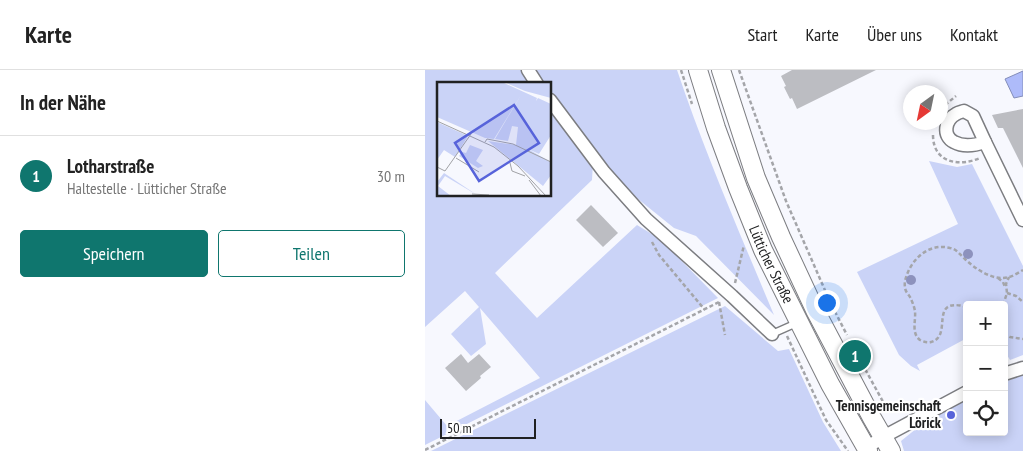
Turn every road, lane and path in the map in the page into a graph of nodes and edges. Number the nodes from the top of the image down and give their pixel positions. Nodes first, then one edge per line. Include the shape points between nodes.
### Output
1 (528, 70) edge
2 (698, 70) edge
3 (721, 70) edge
4 (739, 70) edge
5 (536, 82) edge
6 (956, 96) dead end
7 (551, 101) edge
8 (948, 103) edge
9 (985, 142) dead end
10 (937, 151) dead end
11 (974, 160) dead end
12 (646, 219) junction
13 (1023, 220) edge
14 (745, 242) dead end
15 (1023, 270) edge
16 (997, 277) junction
17 (1009, 277) junction
18 (1006, 288) junction
19 (1007, 293) junction
20 (732, 296) junction
21 (1004, 301) edge
22 (1023, 302) edge
23 (963, 306) edge
24 (705, 310) junction
25 (799, 322) junction
26 (772, 334) joint
27 (725, 335) dead end
28 (1008, 336) edge
29 (849, 339) dead end
30 (1023, 339) edge
31 (857, 355) dead end
32 (1023, 368) edge
33 (1008, 376) edge
34 (963, 395) edge
35 (887, 409) dead end
36 (887, 444) edge
37 (425, 450) edge
38 (867, 450) edge

1 - 5 street
2 - 25 main road, Lütticher Straße via 716,128 763,250
3 - 36 main road, Lütticher Straße via 756,178 781,238 819,318
4 - 29 path via 786,201
6 - 8 path
7 - 12 street via 604,172
9 - 13 street
10 - 11 path via 955,162
12 - 20 street
12 - 24 path via 649,237 659,255
14 - 20 path
15 - 17 path
16 - 17 path
16 - 18 path
16 - 23 path via 979,271 953,248 931,248 917,257 904,284 915,309 917,337 925,342 934,341 942,333 942,316 948,307
17 - 18 path
18 - 19 path
19 - 21 path
19 - 22 path
20 - 26 street
24 - 27 path via 719,302
24 - 37 path
25 - 26 lane
25 - 38 main road, Lütticher Straße
28 - 30 path
31 - 35 path
32 - 33 street
34 - 36 street
36 - 38 street

